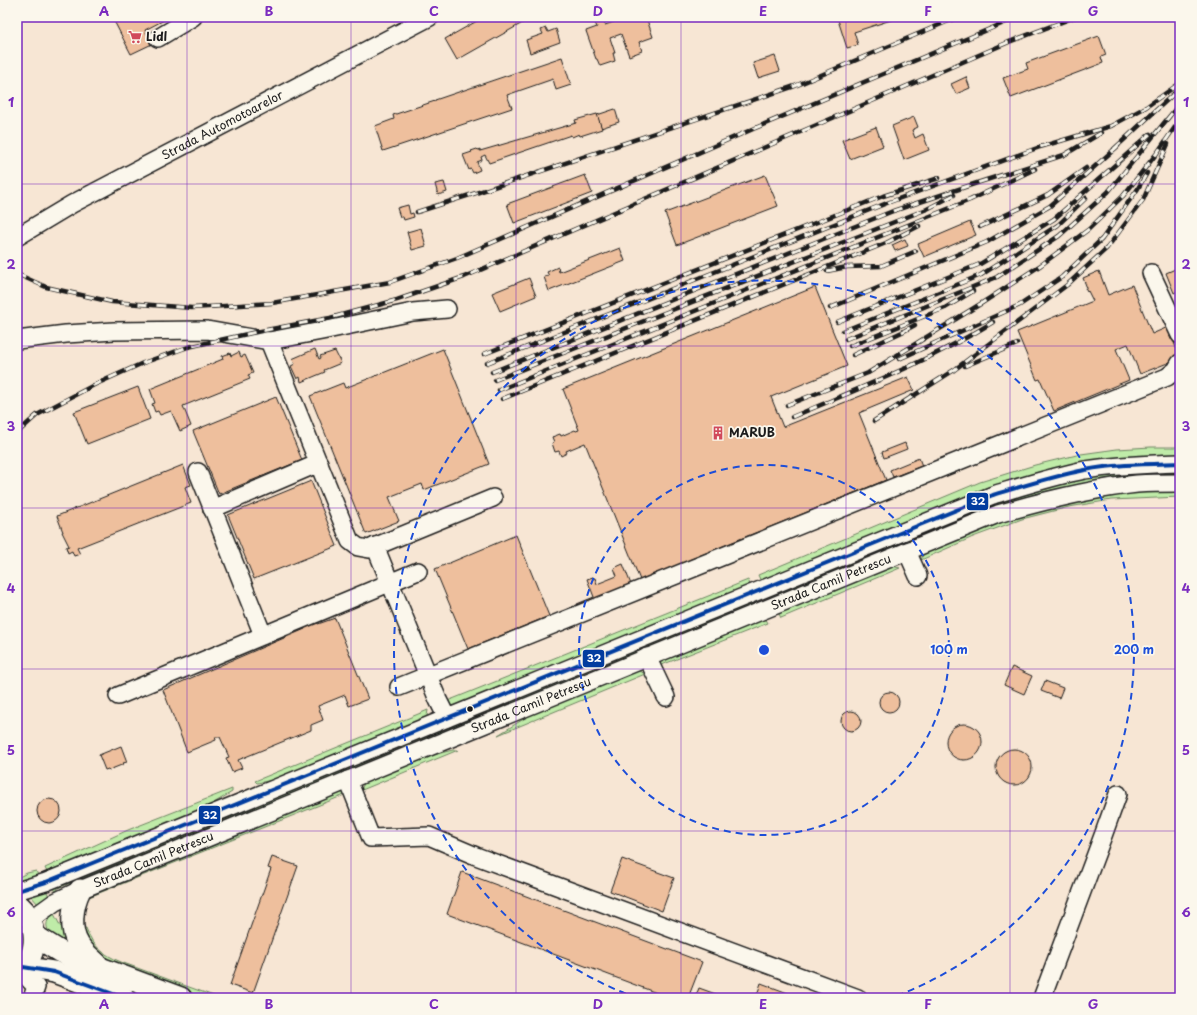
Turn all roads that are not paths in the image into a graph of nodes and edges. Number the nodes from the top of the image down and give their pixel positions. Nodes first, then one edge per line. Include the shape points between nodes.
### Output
1 (193, 17) edge
2 (430, 17) edge
3 (158, 38) dead end
4 (17, 237) edge
5 (1151, 273) dead end
6 (447, 309) dead end
7 (1180, 335) edge
8 (17, 340) edge
9 (269, 341) junction
10 (1180, 363) edge
11 (319, 463) junction
12 (1180, 463) edge
13 (198, 472) dead end
14 (1180, 483) edge
15 (493, 498) dead end
16 (212, 509) junction
17 (375, 546) junction
18 (907, 551) junction
19 (418, 571) dead end
20 (918, 576) dead end
21 (389, 582) junction
22 (263, 635) junction
23 (647, 657) junction
24 (428, 675) junction
25 (399, 687) dead end
26 (118, 696) dead end
27 (666, 697) dead end
28 (447, 718) junction
29 (348, 780) junction
30 (1118, 794) dead end
31 (80, 890) junction
32 (17, 891) edge
33 (17, 904) edge
34 (33, 928) junction
35 (100, 967) junction
36 (20, 970) edge
37 (32, 998) edge
38 (124, 998) edge
39 (181, 998) edge
40 (858, 998) edge
41 (1042, 998) edge

1 - 3 street
2 - 4 street, Strada Automotoarelor via 72,204
5 - 7 street
6 - 9 street via 413,312
8 - 9 street via 114,331 208,330
9 - 11 street
10 - 24 street via 1167,377
11 - 16 street
11 - 17 street via 350,540 358,547 369,549
12 - 28 street, Strada Camil Petrescu via 1084,470 993,495
13 - 16 street
14 - 18 street, Strada Camil Petrescu via 1130,485 1041,501 998,514
15 - 17 street
16 - 22 street
17 - 21 street
18 - 20 street
18 - 23 street, Strada Camil Petrescu
19 - 21 street
21 - 22 street
21 - 24 street
22 - 26 street
23 - 27 street
23 - 29 street, Strada Camil Petrescu
24 - 25 street
24 - 28 street
28 - 32 street, Strada Camil Petrescu via 46,882
29 - 31 street, Strada Camil Petrescu
29 - 40 street via 371,838 429,836 476,856
30 - 41 street
31 - 34 street, Strada Camil Petrescu via 55,902
31 - 35 main road via 74,912 75,936 83,951
33 - 34 main road via 26,913
34 - 35 main road via 59,951
34 - 36 main road via 32,952
35 - 39 main road
36 - 37 street via 36,987
36 - 38 main road via 54,972

